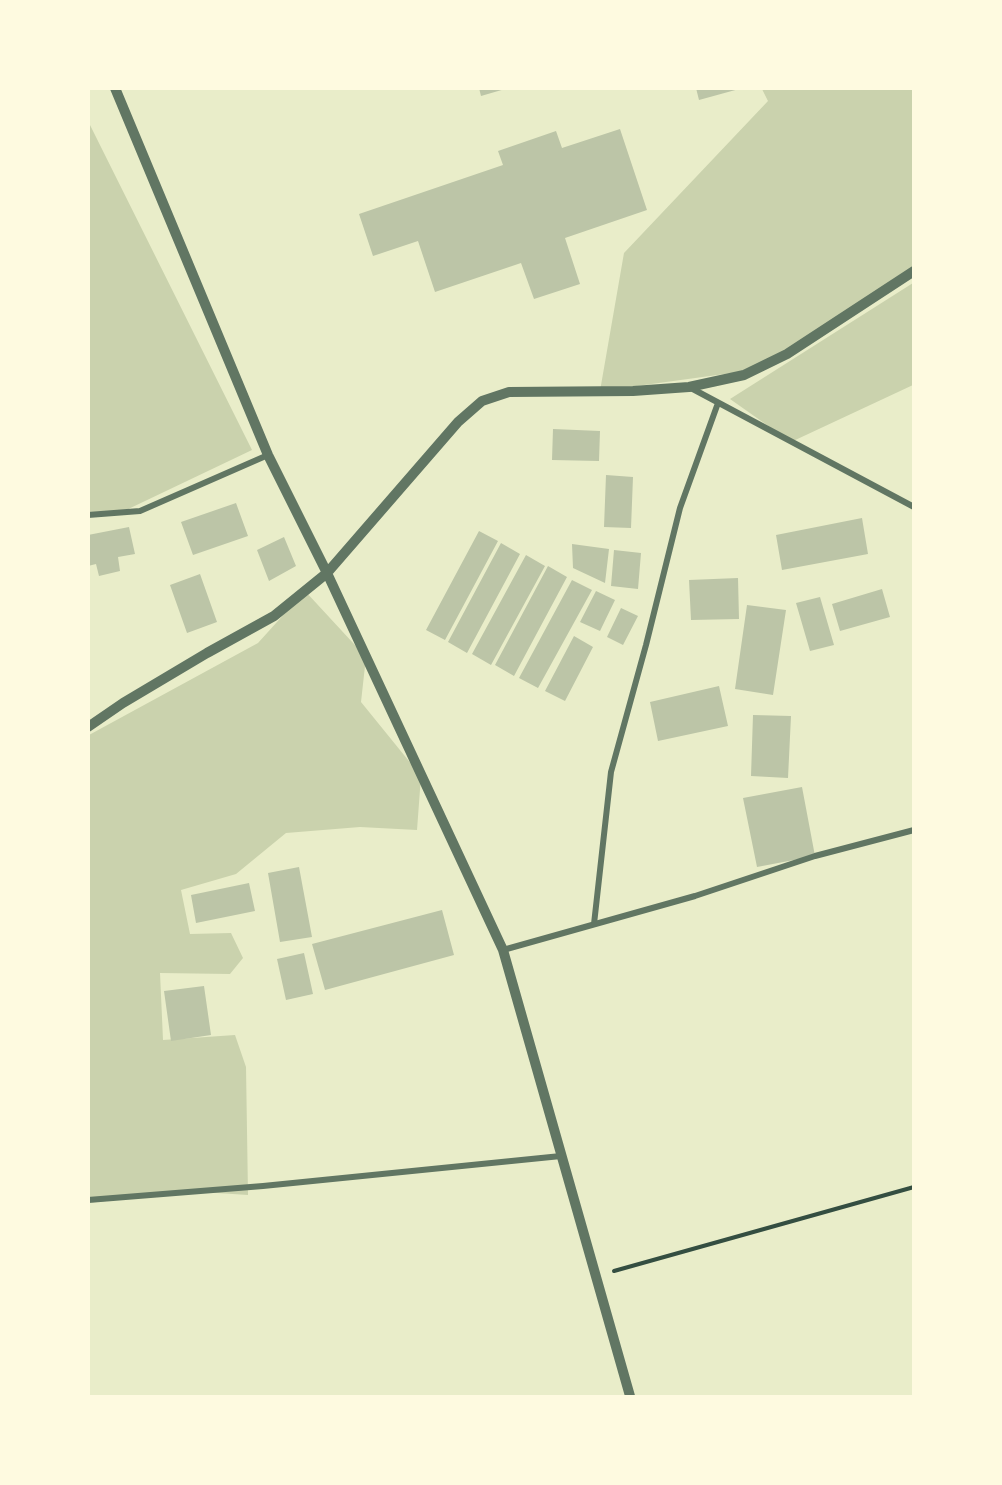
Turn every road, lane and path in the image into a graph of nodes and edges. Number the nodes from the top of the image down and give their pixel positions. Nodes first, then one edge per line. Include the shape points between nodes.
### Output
1 (114, 88) edge
2 (914, 271) edge
3 (689, 387) junction
4 (718, 403) junction
5 (268, 455) junction
6 (914, 507) edge
7 (88, 515) edge
8 (327, 573) junction
9 (88, 727) edge
10 (914, 830) edge
11 (594, 924) junction
12 (502, 950) junction
13 (561, 1156) junction
14 (914, 1186) edge
15 (88, 1200) edge
16 (596, 1277) junction
17 (630, 1396) edge

1 - 5 street
2 - 3 street via 787,354 744,375
3 - 4 street
3 - 8 street via 509,392 482,401 458,422
4 - 6 street
4 - 11 street via 680,508 611,772
5 - 7 street via 140,511
5 - 8 street
8 - 9 street via 274,616
8 - 12 street
10 - 11 street
11 - 12 street
12 - 13 street
13 - 15 street
13 - 16 street
14 - 16 path
16 - 17 street

